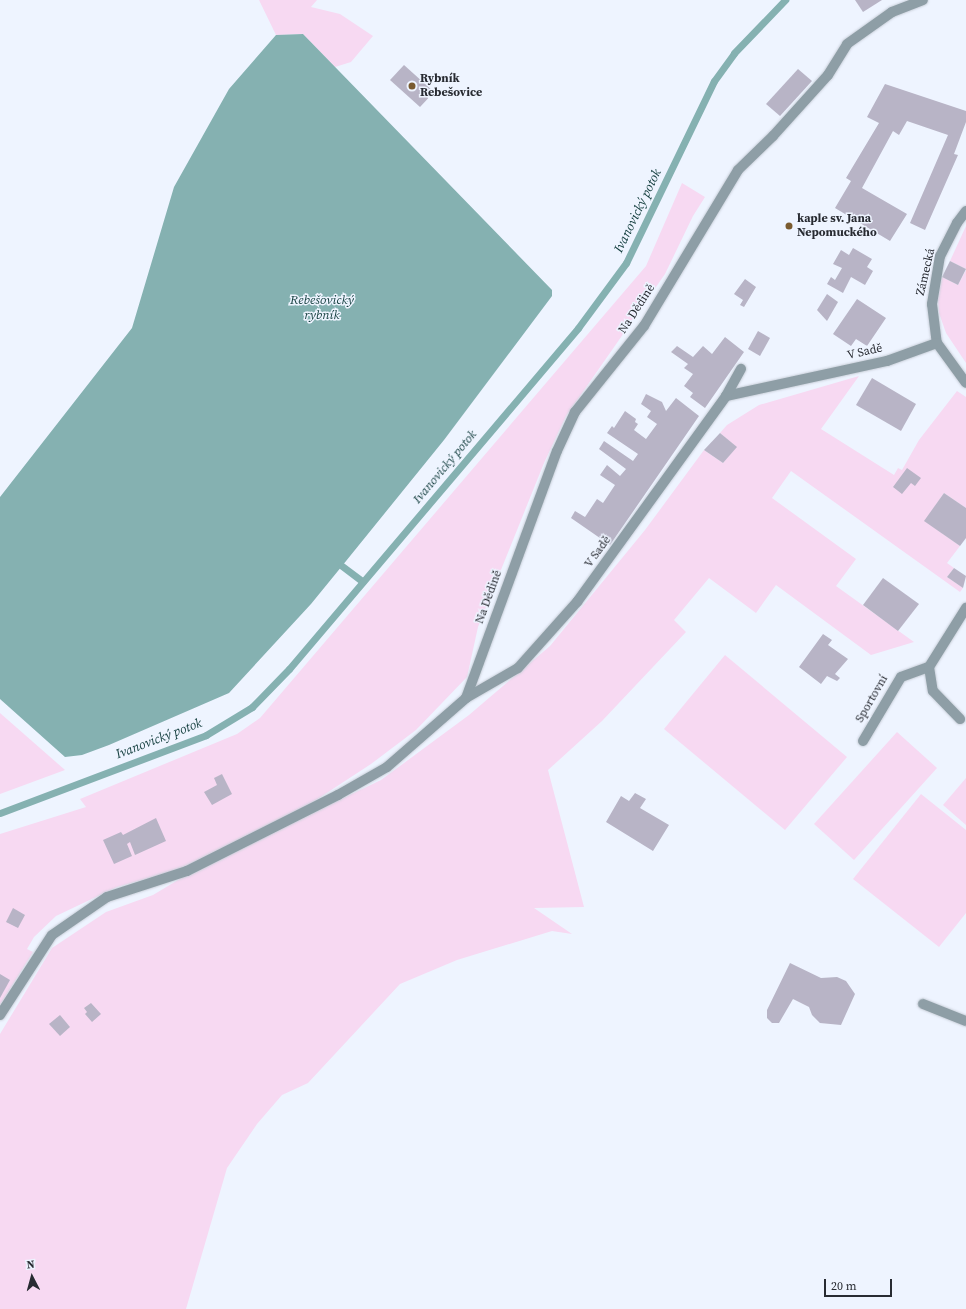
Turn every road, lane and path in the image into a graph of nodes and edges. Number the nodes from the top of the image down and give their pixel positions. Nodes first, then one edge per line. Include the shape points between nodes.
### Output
1 (923, 0) edge
2 (966, 211) edge
3 (937, 343) junction
4 (741, 369) dead end
5 (966, 383) edge
6 (726, 396) junction
7 (966, 608) edge
8 (929, 666) junction
9 (466, 698) junction
10 (960, 719) dead end
11 (863, 741) dead end
12 (923, 1004) dead end
13 (0, 1015) edge
14 (966, 1021) edge

1 - 9 street, Na Dědině via 892,12 847,44 828,75 773,136 738,170 644,326 575,412 557,451
2 - 3 street, Zámecká via 940,256 932,304
3 - 5 street, Zámecká
3 - 6 street, V Sadě via 888,361
4 - 6 street, V Sadě
6 - 9 street, V Sadě via 578,602 518,668
7 - 8 street
8 - 10 street via 933,691
8 - 11 street, Sportovní via 901,677
9 - 13 street, V Sadě via 387,767 338,795 186,870 107,897 52,935
12 - 14 street

